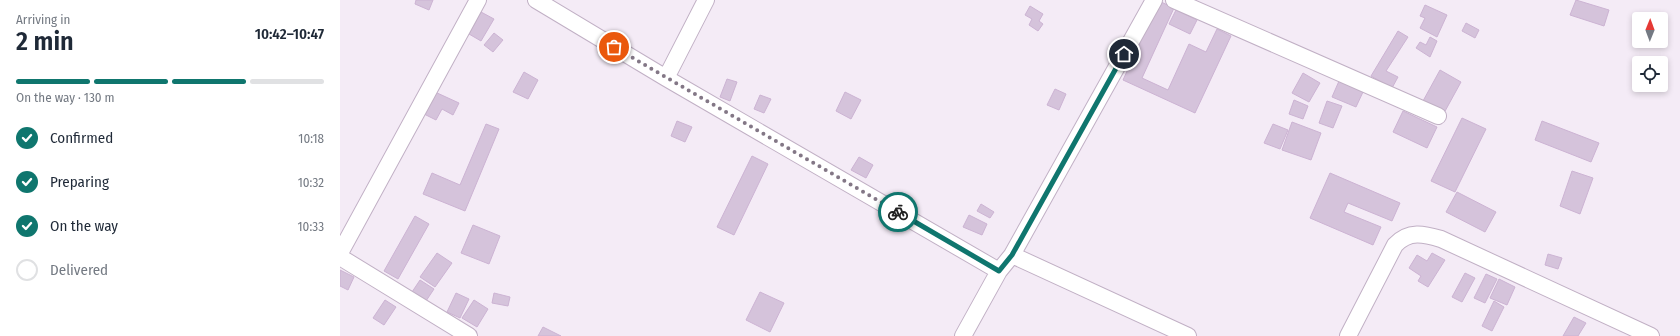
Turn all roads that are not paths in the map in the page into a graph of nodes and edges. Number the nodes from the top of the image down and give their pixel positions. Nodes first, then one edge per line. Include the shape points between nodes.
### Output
1 (478, 0) edge
2 (536, 0) edge
3 (706, 0) edge
4 (1154, 0) edge
5 (1174, 0) edge
6 (666, 78) junction
7 (1438, 116) dead end
8 (340, 253) edge
9 (1012, 255) junction
10 (340, 257) edge
11 (999, 271) junction
12 (469, 336) edge
13 (963, 336) edge
14 (1188, 336) edge
15 (1348, 336) edge
16 (1651, 336) edge

1 - 8 street
2 - 6 street
3 - 6 street
4 - 9 street
5 - 7 street
6 - 11 street
9 - 11 street
9 - 14 street
10 - 12 street
11 - 13 street
15 - 16 street via 1395,245 1402,238 1414,234 1441,239

